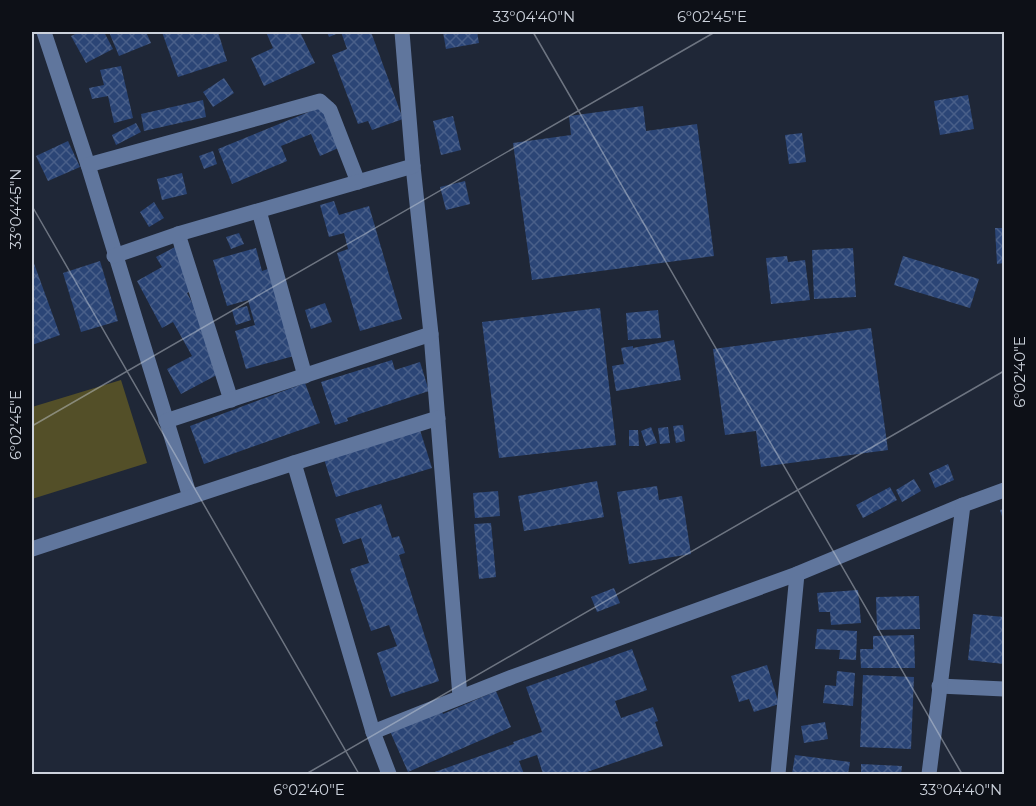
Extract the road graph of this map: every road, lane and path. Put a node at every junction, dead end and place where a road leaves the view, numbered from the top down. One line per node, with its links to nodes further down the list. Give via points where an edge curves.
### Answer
1 (402, 32): 4 (street)
2 (40, 37): 3 (street)
3 (88, 165): 5 (street, via 320,101 330,110); 8 (street)
4 (413, 166): 5 (street); 9 (street)
5 (358, 182): 6 (street)
6 (259, 211): 7 (street); 10 (street)
7 (178, 234): 8 (street); 11 (street)
8 (114, 256): 13 (street)
9 (431, 334): 10 (street); 12 (street)
10 (305, 376): 11 (street)
11 (231, 400): 13 (street)
12 (438, 418): 14 (street); 22 (street)
13 (166, 422): 16 (street)
14 (294, 463): 16 (street); 23 (street)
15 (1005, 490): 17 (street)
16 (190, 497): 18 (street)
17 (963, 505): 19 (street); 20 (street)
18 (32, 549)
19 (797, 574): 22 (street); 25 (street)
20 (939, 686): 21 (street); 26 (street)
21 (1005, 689)
22 (460, 697): 23 (street)
23 (373, 732): 24 (street)
24 (389, 774)
25 (778, 774)
26 (929, 774)

